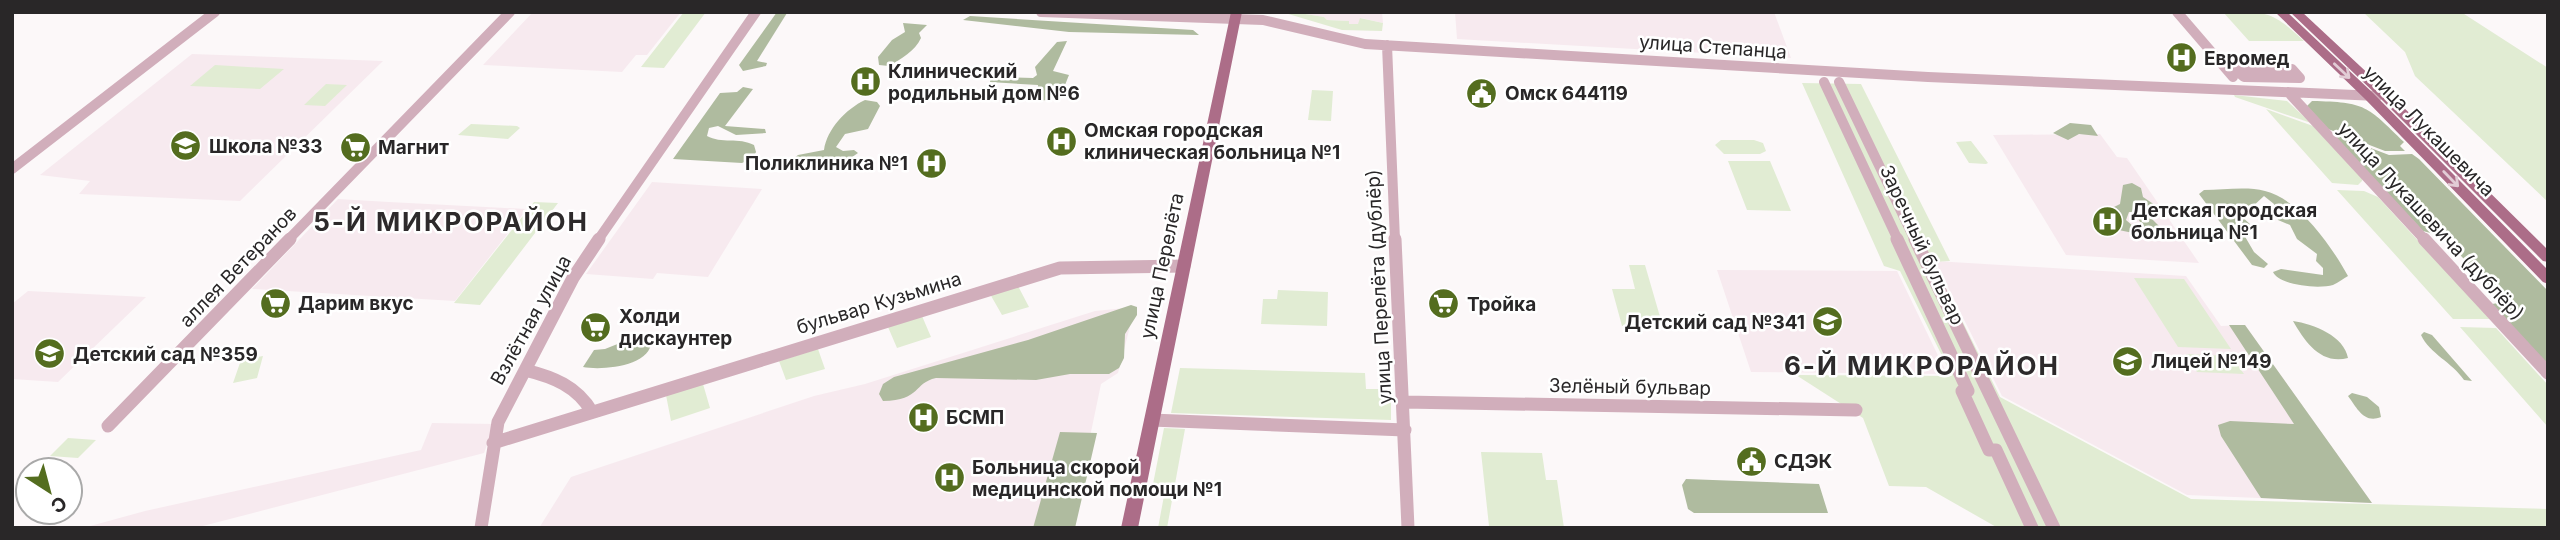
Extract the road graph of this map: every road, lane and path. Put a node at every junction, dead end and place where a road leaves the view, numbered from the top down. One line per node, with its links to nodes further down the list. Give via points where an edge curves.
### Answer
1 (215, 12): 17 (street)
2 (510, 12): 27 (street, аллея Ветеранов)
3 (756, 12): 21 (street, Взлётная улица, via 578,271)
4 (1041, 12): 8 (street, улица Степанца)
5 (2177, 12): 13 (street)
6 (2280, 12): 15 (main road, улица Лукашевича, one-way to 15)
7 (2295, 12): 16 (main road, улица Лукашевича)
8 (1237, 16): 9 (street, улица Степанца); 19 (main road, улица Перелёта)
9 (1387, 45): 13 (street, улица Степанца, via 1928,77); 23 (street, улица Перелёта (дублёр))
10 (2300, 78): 10 (street, via 2292,69 2232,66 2244,78)
11 (1824, 82): 33 (street, Заречный бульвар, via 1968,391 1962,391 1989,450 1996,450)
12 (1839, 82): 34 (street, Заречный бульвар)
13 (2244, 90): 14 (street, улица Степанца)
14 (2288, 92): 15 (street, улица Степанца); 22 (street, улица Лукашевича (дублёр))
15 (2368, 96): 16 (street, улица Степанца); 20 (main road, улица Лукашевича, one-way to 20)
16 (2385, 96): 18 (main road, улица Лукашевича)
17 (12, 169)
18 (2548, 258)
19 (1184, 265): 25 (street, бульвар Кузьмина, via 1060,268); 26 (main road, улица Перелёта)
20 (2548, 279)
21 (525, 370): 25 (street, via 563,380); 29 (street, Взлётная улица, via 498,422)
22 (2548, 373)
23 (1404, 402): 24 (street, Зелёный бульвар); 28 (street, улица Перелёта (дублёр))
24 (1856, 410)
25 (592, 412): 29 (street, бульвар Кузьмина)
26 (1151, 420): 28 (street); 31 (main road, улица Перелёта)
27 (108, 426)
28 (1405, 430): 32 (street, улица Перелёта (дублёр))
29 (493, 443): 30 (street, Взлётная улица)
30 (481, 528)
31 (1129, 528)
32 (1408, 528)
33 (2032, 528)
34 (2054, 528)

